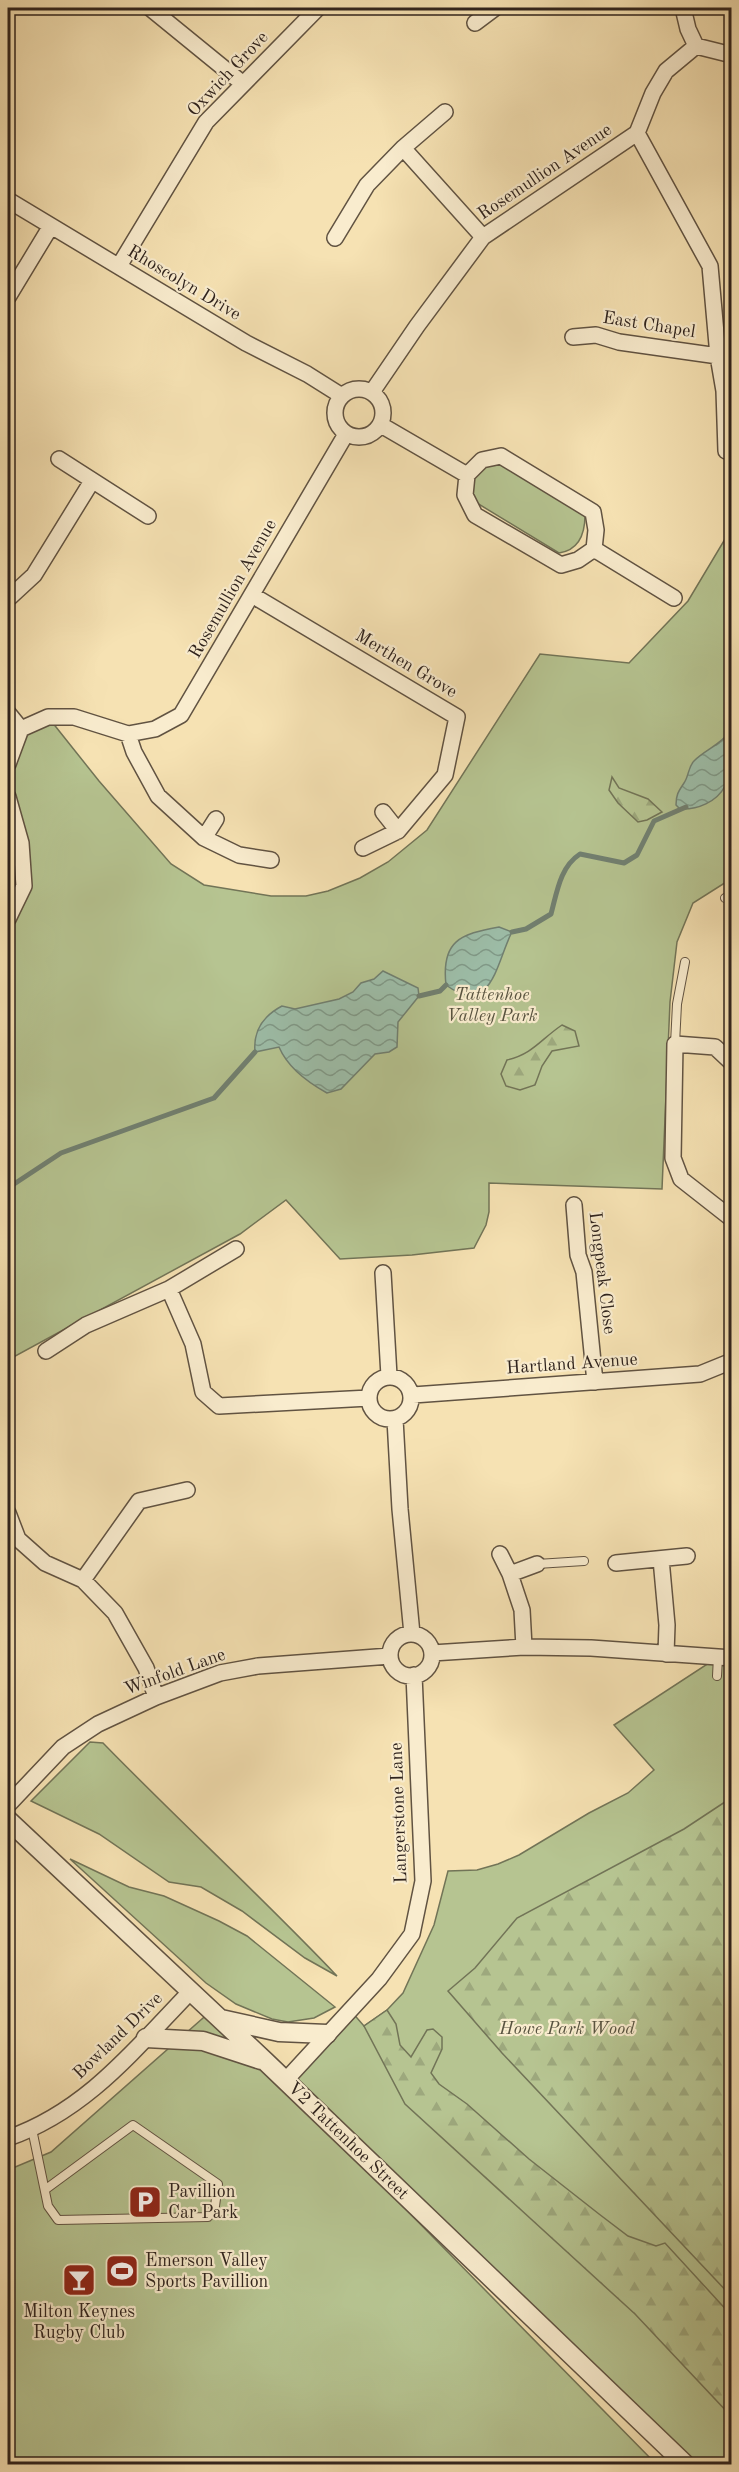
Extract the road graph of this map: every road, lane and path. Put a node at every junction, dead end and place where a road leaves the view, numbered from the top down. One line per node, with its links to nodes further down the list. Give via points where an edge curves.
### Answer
1 (150, 8): 8 (street)
2 (318, 8): 8 (street, Oxwich Grove)
3 (495, 8): 5 (street)
4 (683, 8): 6 (street)
5 (475, 23)
6 (696, 46): 7 (street); 10 (street, Rosemullion Avenue, via 666,71)
7 (732, 55)
8 (243, 83): 16 (street, Oxwich Grove, via 206,122)
9 (445, 112): 11 (street)
10 (637, 133): 14 (street, Rosemullion Avenue); 19 (street, East Chapel, via 710,266)
11 (404, 148): 14 (street); 15 (street, via 367,185)
12 (8, 200): 13 (street, Rhoscolyn Drive)
13 (51, 226): 16 (street, Rhoscolyn Drive); 17 (street)
14 (483, 237): 20 (street, Rosemullion Avenue)
15 (335, 238)
16 (119, 266): 21 (street, Rhoscolyn Drive)
17 (8, 297)
18 (573, 337): 19 (street, East Chapel, via 596,335)
19 (718, 356): 24 (street, East Chapel, via 724,391)
20 (372, 392): 21 (street, via 356,389); 22 (street, via 383,407)
21 (342, 396): 23 (street, via 335,416)
22 (381, 425): 23 (street, via 365,437); 26 (street)
23 (345, 434): 30 (street, Rosemullion Avenue)
24 (726, 451)
25 (58, 459): 27 (street)
26 (467, 475): 29 (street, via 465,495 475,515 561,565); 29 (street, via 482,460 501,456 593,512)
27 (92, 481): 28 (street); 32 (street, via 34,575)
28 (148, 516)
29 (594, 549): 31 (street)
30 (252, 595): 35 (street, Rosemullion Avenue, via 181,715 155,729); 40 (street, Merthen Grove, via 457,717 445,775)
31 (674, 598)
32 (8, 599)
33 (8, 713): 34 (street)
34 (21, 729): 35 (street, Rosemullion Avenue, via 48,717 74,717); 36 (street)
35 (128, 734): 41 (street, via 158,796)
36 (8, 764)
37 (8, 797): 44 (street, via 21,843 24,886)
38 (383, 812): 40 (street)
39 (216, 819): 41 (street)
40 (398, 831): 42 (street, Merthen Grove)
41 (204, 838): 43 (street, via 239,855)
42 (363, 848)
43 (271, 860)
44 (8, 919)
45 (686, 962): 46 (lane)
46 (675, 1044): 47 (street, via 715,1047); 49 (street, via 673,1158 681,1179)
47 (732, 1063)
48 (574, 1205): 56 (street, Longpeak Close)
49 (732, 1219)
50 (236, 1248): 52 (street)
51 (383, 1273): 55 (street)
52 (170, 1289): 53 (street, via 86,1325); 58 (street, via 193,1344 203,1392 219,1406)
53 (46, 1351)
54 (732, 1361): 56 (street, Hartland Avenue, via 700,1374)
55 (389, 1376): 57 (street, via 403,1380); 58 (street, via 374,1384)
56 (595, 1382): 57 (street, Hartland Avenue)
57 (413, 1395): 59 (street, via 407,1411)
58 (369, 1398): 59 (street, via 373,1410 381,1417)
59 (395, 1419): 70 (street)
60 (187, 1490): 69 (street, via 139,1501)
61 (8, 1513): 69 (street, via 18,1539 45,1563)
62 (500, 1554): 68 (street)
63 (687, 1556): 64 (street)
64 (661, 1559): 66 (street); 73 (street)
65 (584, 1561): 67 (lane)
66 (616, 1563)
67 (537, 1564): 68 (street)
68 (510, 1574): 71 (street, via 522,1610)
69 (83, 1580): 78 (street, via 116,1613 146,1668)
70 (411, 1634): 72 (street, via 423,1638); 74 (street, via 394,1643)
71 (524, 1647): 72 (street); 73 (street)
72 (432, 1653): 76 (street, via 429,1665)
73 (666, 1654): 75 (street)
74 (390, 1656): 76 (street, via 395,1668); 78 (street, Winfold Lane, via 258,1666 220,1673)
75 (725, 1657): 77 (lane)
76 (414, 1676): 83 (street, Langerstone Lane, via 423,1881 412,1934 379,1979)
77 (717, 1676)
78 (156, 1697): 79 (street, Winfold Lane, via 98,1724 63,1747)
79 (8, 1805)
80 (8, 1820): 81 (street, V2 Tattenhoe Street)
81 (190, 1992): 82 (street, V2 Tattenhoe Street); 84 (street, Bowland Drive)
82 (219, 2018): 83 (street, via 279,2032); 85 (street, V2 Tattenhoe Street)
83 (327, 2034): 86 (street, Langerstone Lane)
84 (146, 2038): 85 (street, via 203,2041); 87 (street, Bowland Drive, via 103,2083)
85 (266, 2061): 86 (street, V2 Tattenhoe Street)
86 (285, 2081): 90 (street, V2 Tattenhoe Street)
87 (32, 2129): 88 (street, Bowland Drive); 89 (lane)
88 (8, 2138)
89 (45, 2189): 89 (lane, via 48,2206 58,2220 207,2217 215,2206 218,2184 133,2125)
90 (684, 2464)

